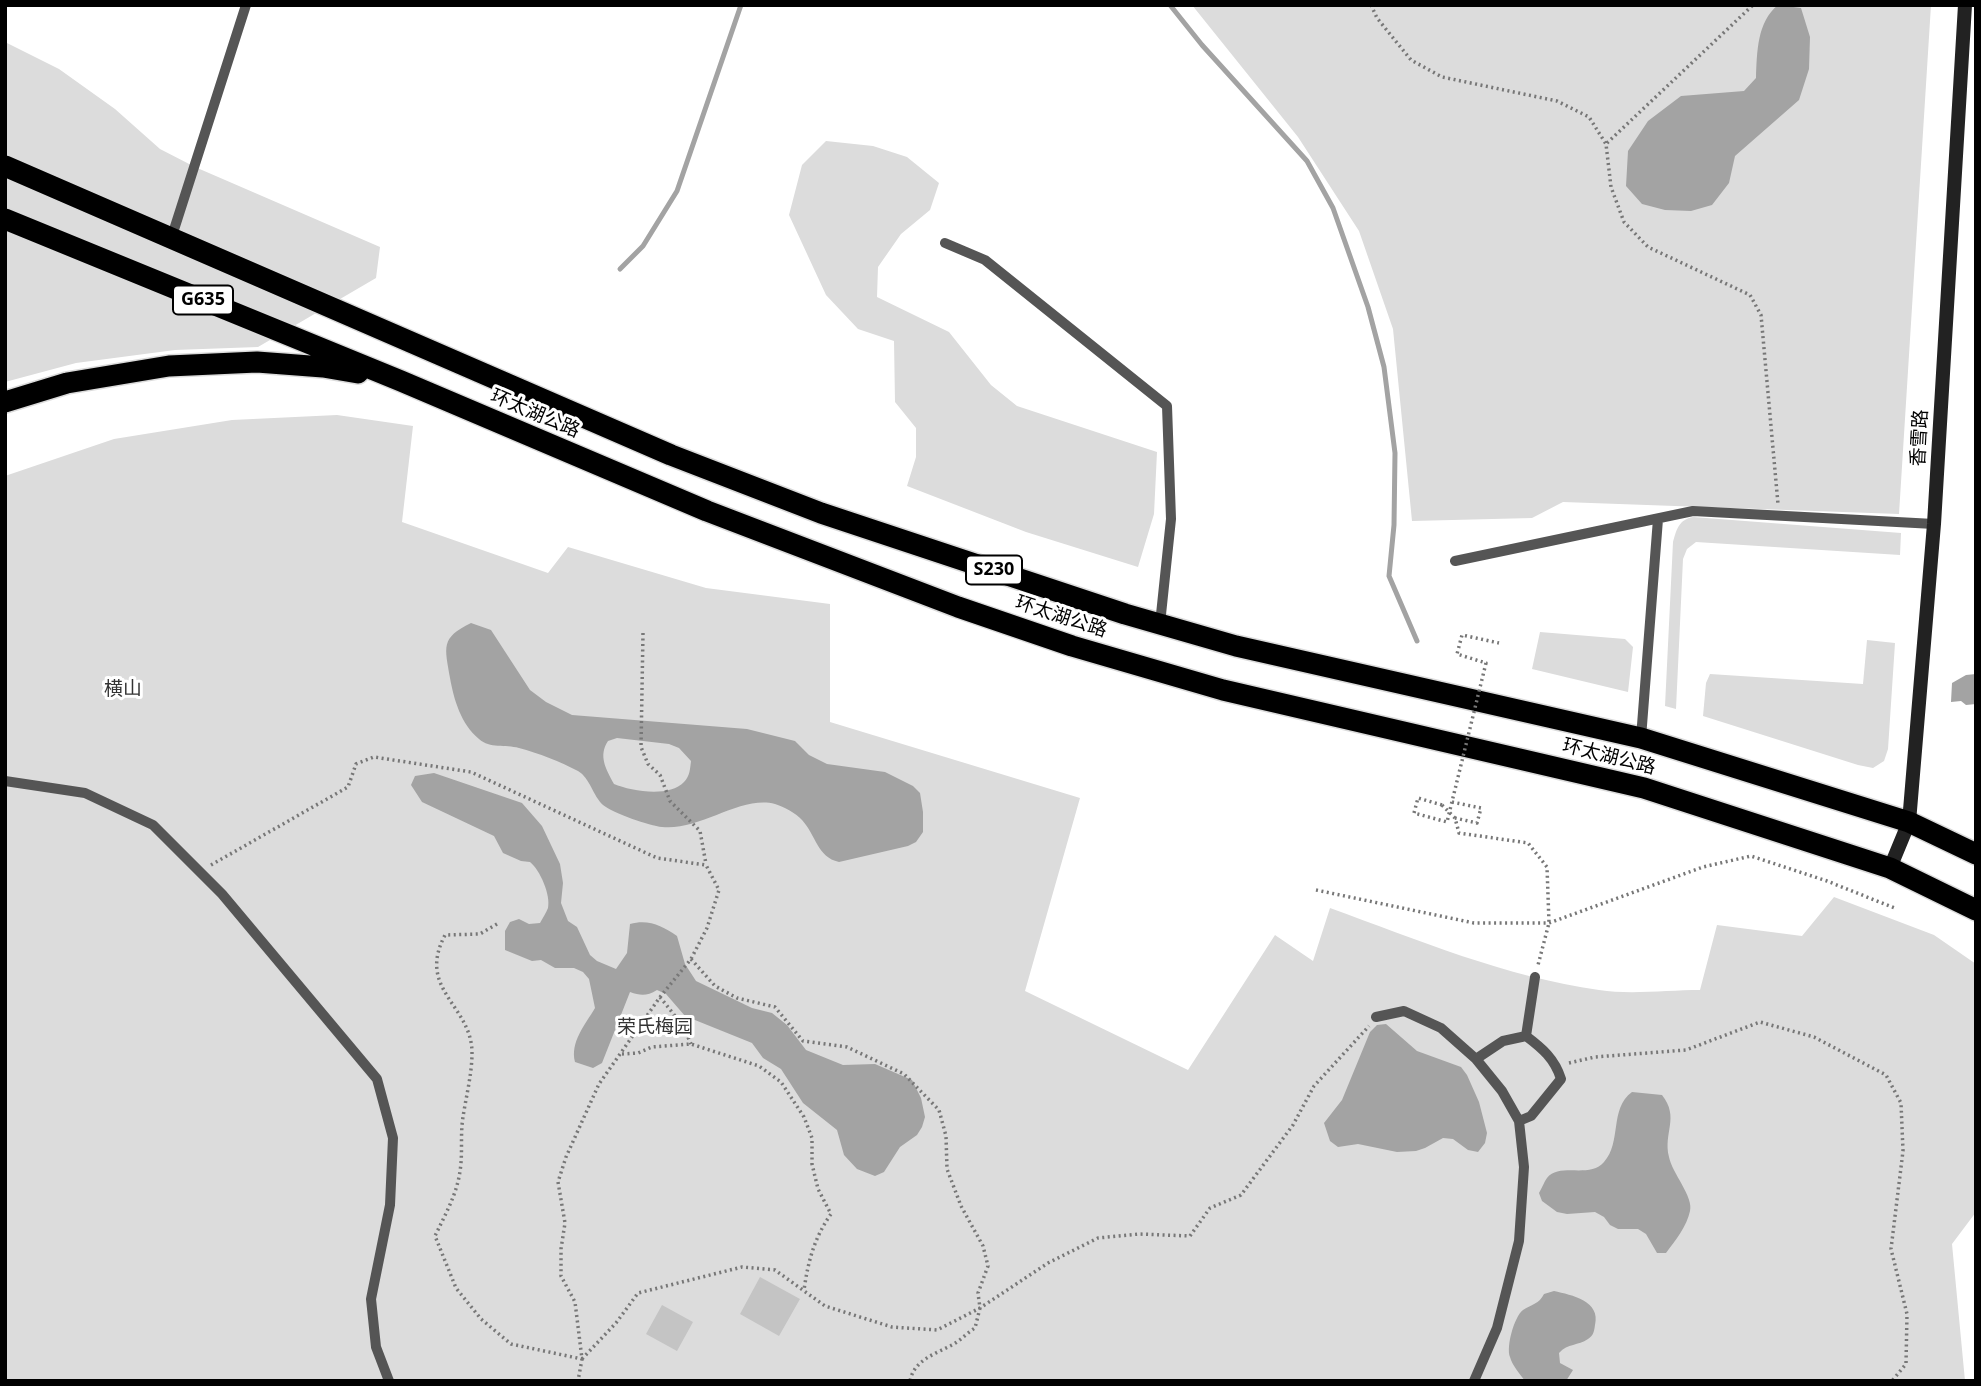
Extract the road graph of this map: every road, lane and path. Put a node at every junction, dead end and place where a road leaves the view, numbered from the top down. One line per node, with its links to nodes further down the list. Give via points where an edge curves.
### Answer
1 (246, 5): 10 (lane)
2 (1371, 5): 5 (path, via 1411,60 1442,77 1557,101 1589,117)
3 (1753, 5): 5 (path)
4 (1965, 5): 16 (street, 香雪路)
5 (1606, 144): 14 (path, via 1611,187 1624,222 1648,247 1750,295 1761,316)
6 (5, 158): 8 (highway)
7 (5, 166): 8 (highway)
8 (46, 185): 10 (highway, 环太湖公路 / S230)
9 (5, 219): 12 (highway, 环太湖公路 / G635)
10 (171, 239): 18 (highway, 环太湖公路 / S230, via 821,513)
11 (944, 243): 18 (lane, via 985,260 1167,406 1171,519)
12 (401, 381): 13 (highway, via 323,367 257,362 169,366 67,383); 28 (highway, 环太湖公路 / S230, via 707,511 1072,646 1223,690 1644,788)
13 (5, 402)
14 (1779, 516): 15 (lane, via 1693,511); 16 (lane)
15 (1658, 519): 17 (lane); 21 (lane)
16 (1934, 524): 25 (street, 香雪路)
17 (1455, 561)
18 (1160, 624): 21 (highway, 环太湖公路 / S230, via 1236,646)
19 (643, 633): 27 (path, via 641,747 670,801 700,831)
20 (1499, 643): 23 (path, bridge, via 1462,635 1457,654 1486,663)
21 (1641, 738): 25 (highway, 环太湖公路 / S230)
22 (5, 781): 29 (lane, via 96,798 153,825)
23 (1452, 802): 24 (path, via 1481,808 1478,823); 24 (path, bridge, via 1447,822 1414,813 1418,798 1442,804)
24 (1455, 818): 34 (path, via 1459,834 1528,843 1547,867)
25 (1909, 822): 26 (highway, 环太湖公路 / S230); 28 (street, 香雪路)
26 (1976, 854)
27 (706, 865): 29 (path, via 657,858 471,772 374,757 356,764 348,788); 35 (path, via 719,890 707,929)
28 (1890, 868): 32 (highway, 环太湖公路 / S230)
29 (200, 871): 48 (lane, via 377,1079 393,1138 390,1205 371,1299 376,1347)
30 (1316, 890): 34 (path, via 1474,923)
31 (1897, 909): 34 (path, via 1752,856 1703,867)
32 (1976, 910)
33 (498, 923): 47 (path, via 480,934 445,935 438,948 438,981 465,1023 472,1052 455,1195 435,1236 456,1288 481,1319 511,1344)
34 (1549, 923): 36 (path)
35 (691, 959): 37 (path); 46 (path, via 715,986 737,998 775,1007 803,1041 847,1047 904,1074 939,1110 947,1169 988,1266 978,1293)
36 (1535, 977): 39 (lane)
37 (660, 996): 40 (path); 41 (path)
38 (1376, 1017): 42 (lane, via 1404,1011 1441,1028); 46 (path, via 1314,1086 1293,1125 1241,1195 1210,1208 1191,1237 1139,1234 1098,1238 1048,1263)
39 (1526, 1036): 42 (lane, via 1503,1041); 43 (lane)
40 (691, 1044): 41 (path); 45 (path, via 760,1066 781,1082 804,1117 812,1138 818,1189 831,1214 809,1259)
41 (622, 1054): 47 (path, via 599,1084 558,1182 565,1223 561,1276 575,1301)
42 (1476, 1059): 44 (lane)
43 (1557, 1066): 44 (lane, via 1561,1079 1531,1116); 52 (path, via 1595,1057 1686,1050 1760,1022 1814,1037 1886,1075 1901,1103 1903,1151 1891,1248 1907,1314 1906,1364)
44 (1520, 1121): 51 (lane, via 1524,1167 1520,1241 1497,1328)
45 (804, 1290): 46 (path, via 825,1306 892,1327 937,1330); 47 (path, via 775,1270 742,1267 638,1293)
46 (980, 1308): 50 (path, via 975,1328 952,1345 932,1352 912,1371)
47 (582, 1359): 49 (path)
48 (389, 1381)
49 (578, 1381)
50 (910, 1381)
51 (1474, 1381)
52 (1892, 1381)

